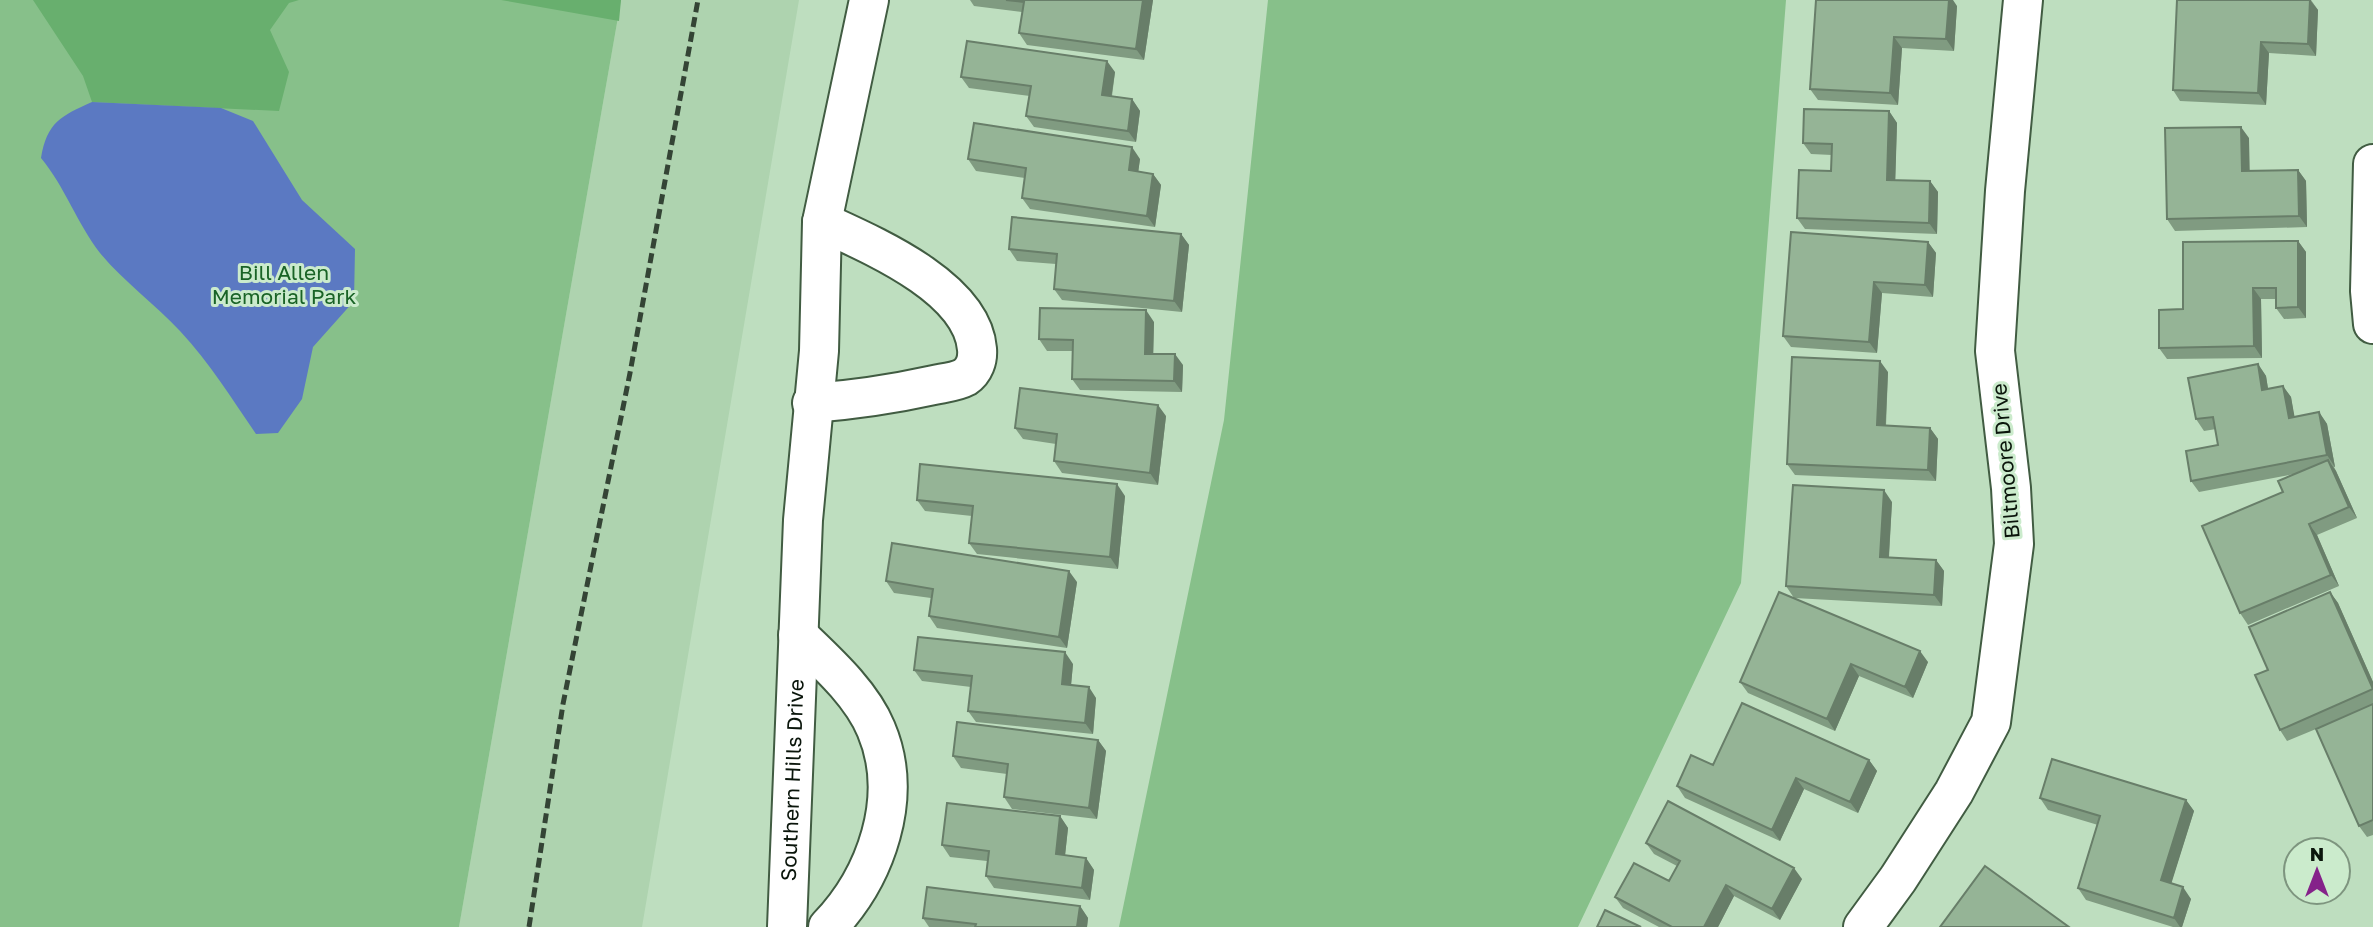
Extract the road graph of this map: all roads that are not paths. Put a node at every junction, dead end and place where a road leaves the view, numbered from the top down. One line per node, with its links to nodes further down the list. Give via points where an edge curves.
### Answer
1 (869, 0): 4 (street, Southern Hills Drive)
2 (2023, 0): 10 (street, Biltmoore Drive, via 1995,351 2014,544 1991,722 1954,792)
3 (2373, 164): 5 (street)
4 (822, 222): 6 (street, Southern Hills Drive, via 819,351); 6 (street, via 894,258 944,294 971,323 978,356 971,372 958,380 886,396)
5 (2373, 324)
6 (812, 403): 7 (street, Southern Hills Drive)
7 (798, 635): 8 (street, Southern Hills Drive); 9 (street, Southern Hills Drive, via 865,710 884,756 886,809 873,860 847,906)
8 (787, 927)
9 (828, 927)
10 (1863, 927)

